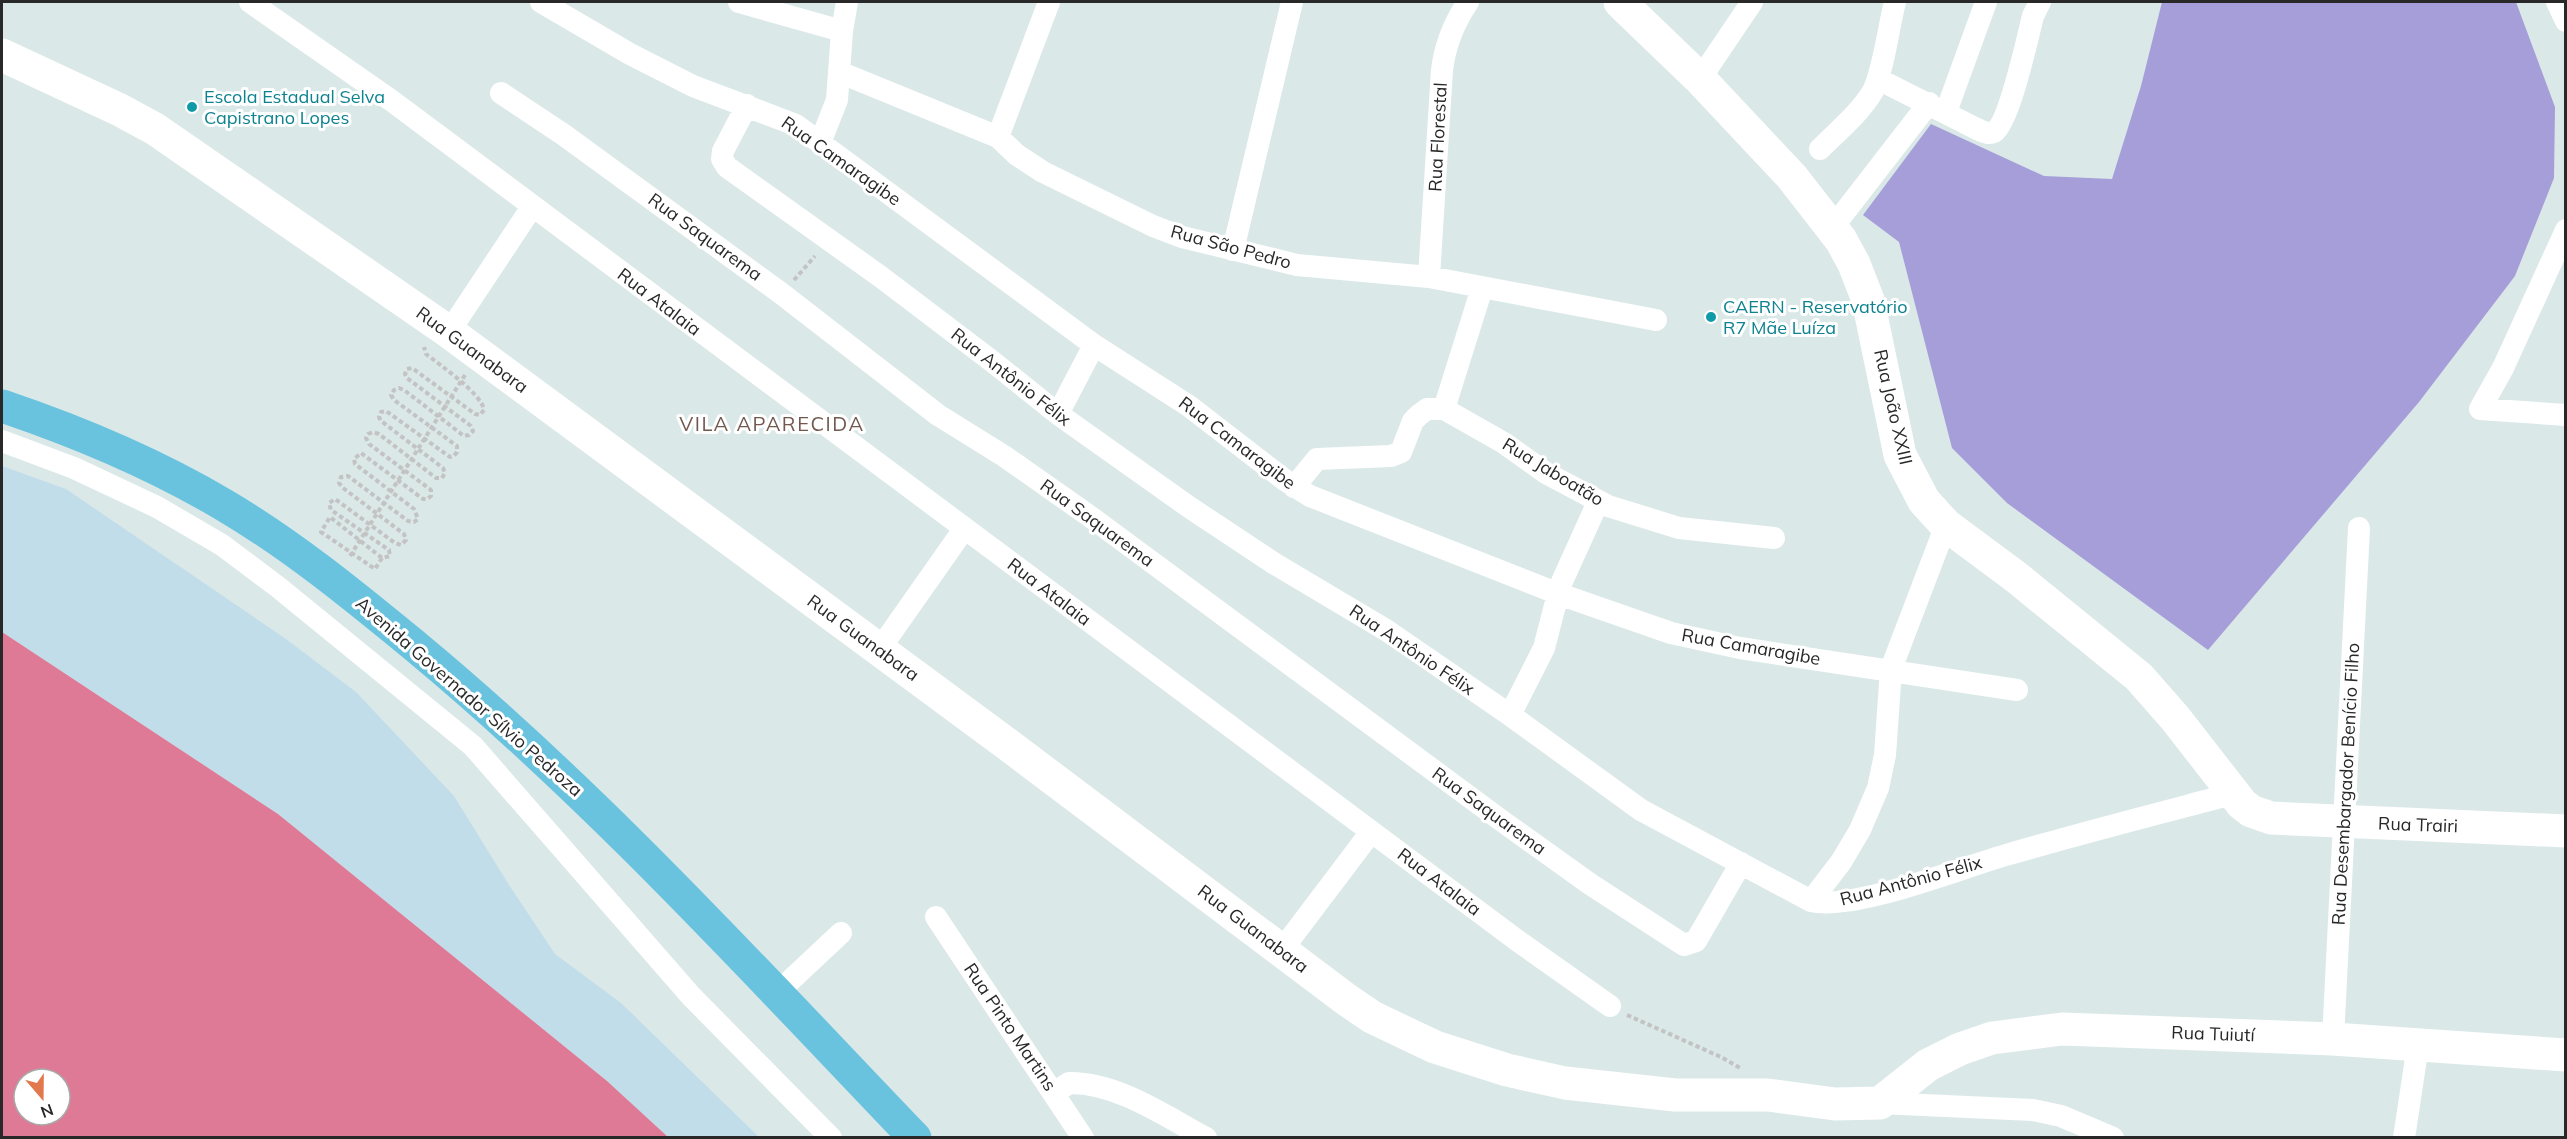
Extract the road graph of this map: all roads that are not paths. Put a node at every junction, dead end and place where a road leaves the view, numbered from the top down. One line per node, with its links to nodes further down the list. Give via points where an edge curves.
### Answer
1 (250, 2): 26 (street, Rua Atalaia, via 392,101)
2 (541, 2): 21 (street, Rua Camaragibe, via 681,80)
3 (739, 2): 15 (street)
4 (847, 2): 15 (street)
5 (1049, 2): 23 (street)
6 (1292, 2): 29 (street)
7 (1468, 2): 30 (street, Rua Florestal, via 1456,20 1443,62)
8 (1620, 2): 18 (street, Rua João XXIII)
9 (1752, 2): 18 (street)
10 (1895, 2): 19 (street)
11 (1986, 2): 22 (street)
12 (2040, 2): 22 (street, via 1998,128 1988,134)
13 (2557, 2): 14 (street)
14 (2565, 21)
15 (842, 31): 17 (street)
16 (2, 55): 33 (street, Rua Guanabara, via 156,129)
17 (839, 72): 23 (street, Rua São Pedro); 24 (street, via 837,99)
18 (1700, 79): 27 (street, Rua João XXIII)
19 (1878, 79): 22 (street); 25 (street, via 1862,106)
20 (501, 93): 58 (street, Rua Saquarema, via 782,294 930,409 1088,515 1581,878 1684,945 1696,941)
21 (747, 105): 24 (street, Rua Camaragibe, via 785,119); 39 (street, Rua Antônio Félix, via 723,151 724,164 830,239)
22 (1938, 108): 27 (street)
23 (998, 137): 29 (street, Rua São Pedro, via 1042,172 1086,195 1182,237)
24 (820, 142): 34 (street, Rua Camaragibe)
25 (1820, 149)
26 (532, 207): 33 (street); 46 (street, Rua Atalaia)
27 (1833, 227): 44 (street, Rua João XXIII, via 1868,300 1900,455 1924,501)
28 (2565, 230): 35 (street)
29 (1233, 250): 30 (street, Rua São Pedro, via 1297,265)
30 (1429, 277): 31 (street, Rua São Pedro)
31 (1482, 288): 32 (street, Rua São Pedro); 37 (street)
32 (1656, 320)
33 (440, 338): 49 (street, Rua Guanabara, via 478,354)
34 (1094, 345): 39 (street); 42 (street, Rua Camaragibe, via 1189,406)
35 (2503, 368): 38 (street); 38 (street, via 2480,409)
36 (2, 405): 63 (main road, Avenida Governador Sílvio Pedroza, via 138,458 251,522 334,581 521,737 663,874)
37 (1444, 409): 42 (street, via 1427,409 1419,415 1401,452 1391,456 1317,459); 43 (street, Rua Jaboatão)
38 (2514, 410): 40 (street)
39 (1058, 414): 52 (street, Rua Antônio Félix, via 1189,507 1378,625)
40 (2565, 415)
41 (2, 441): 70 (street, via 74,468 157,507 222,544 472,746 691,996)
42 (1294, 487): 48 (street, Rua Camaragibe, via 1325,503)
43 (1598, 502): 47 (street, Rua Jaboatão, via 1679,528); 48 (street)
44 (1946, 525): 50 (street); 53 (street, Rua João XXIII, via 2139,677 2175,717)
45 (2359, 528): 55 (street, Rua Desembargador Benício Filho)
46 (964, 529): 49 (street); 57 (street, Rua Atalaia)
47 (1774, 538)
48 (1559, 594): 50 (street, Rua Camaragibe, via 1706,642); 52 (street, via 1544,648)
49 (879, 650): 62 (street, Rua Guanabara)
50 (1891, 669): 51 (street, Rua Camaragibe); 59 (street, via 1885,755 1878,788 1860,830)
51 (2017, 690)
52 (1510, 715): 58 (street, Rua Antônio Félix, via 1641,810)
53 (2232, 794): 54 (street, Rua João XXIII, via 2251,811); 59 (street, Rua Antônio Félix, via 2007,854 1870,896 1834,903)
54 (2271, 818): 55 (street, Rua Trairi)
55 (2343, 822): 56 (street, Rua Trairi); 65 (street, Rua Desembargador Benício Filho)
56 (2565, 831)
57 (1371, 832): 62 (street); 64 (street, Rua Atalaia)
58 (1741, 863): 59 (street, Rua Antônio Félix)
59 (1811, 901)
60 (936, 917): 68 (street, Rua Pinto Martins)
61 (841, 933): 63 (street)
62 (1281, 951): 69 (street, Rua Guanabara, via 1387,1025 1435,1047 1507,1070 1565,1083 1636,1092 1768,1095 1835,1104)
63 (777, 993): 71 (main road, Avenida Governador Sílvio Pedroza)
64 (1610, 1006)
65 (2333, 1040): 66 (street, Rua Tuiutí); 69 (street, Rua Tuiutí, via 2099,1029 2025,1032 1960,1049 1928,1065)
66 (2418, 1045): 67 (street, Rua Tuiutí); 75 (street)
67 (2565, 1055)
68 (1054, 1093): 72 (street, Rua Pinto Martins); 73 (street, via 1069,1083 1100,1088)
69 (1880, 1103): 74 (street, via 2033,1110 2061,1116)
70 (831, 1137)
71 (915, 1137)
72 (1083, 1137)
73 (1206, 1137)
74 (2113, 1137)
75 (2404, 1137)

